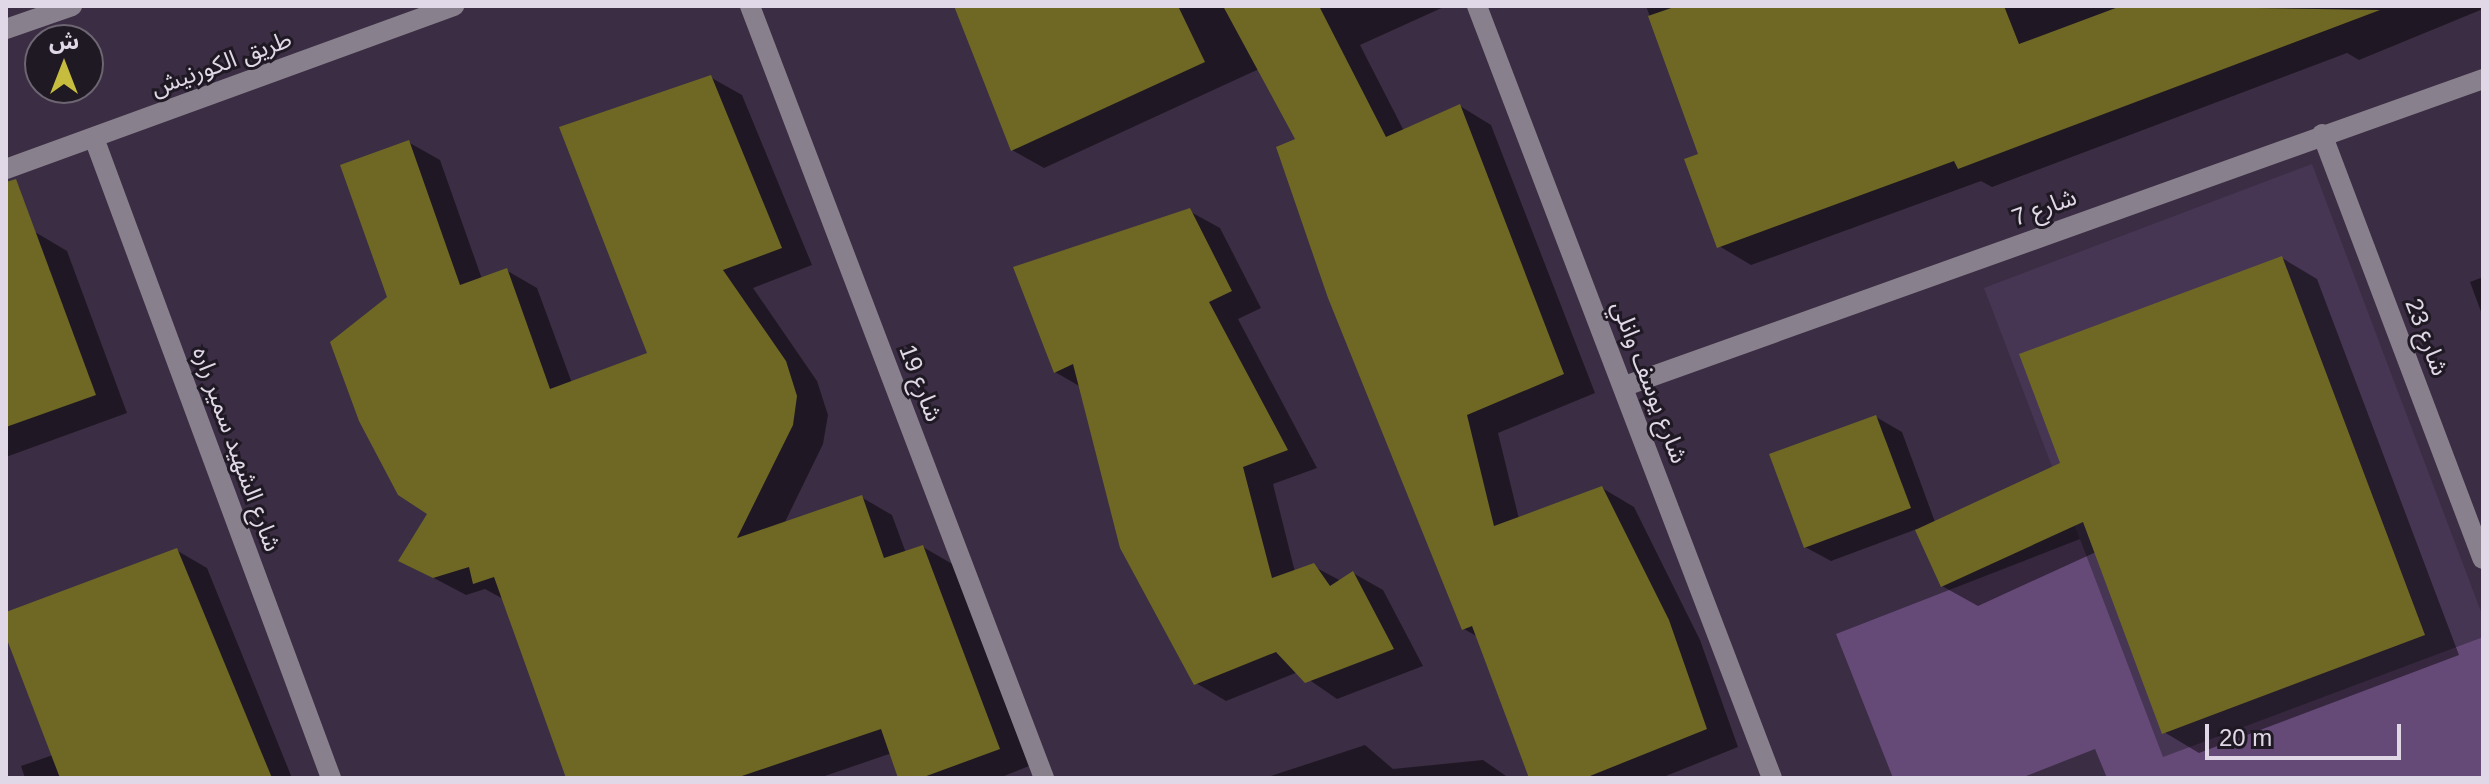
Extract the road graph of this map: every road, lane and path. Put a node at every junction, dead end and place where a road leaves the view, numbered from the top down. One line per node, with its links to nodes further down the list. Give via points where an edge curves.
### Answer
1 (72, 6): 5 (street)
2 (454, 6): 8 (street, طريق الكورنيش)
3 (750, 6): 13 (street, شارع 19)
4 (1477, 6): 10 (street, شارع يوسف وانلي)
5 (6, 29)
6 (2483, 79): 7 (street, شارع 7)
7 (2322, 134): 10 (street, شارع 7); 11 (street, شارع 23)
8 (94, 138): 9 (street, طريق الكورنيش); 12 (street, شارع الشهيد سمير راره)
9 (6, 169)
10 (1625, 386): 14 (street, شارع يوسف وانلي)
11 (2483, 559)
12 (331, 778)
13 (1044, 778)
14 (1772, 778)

